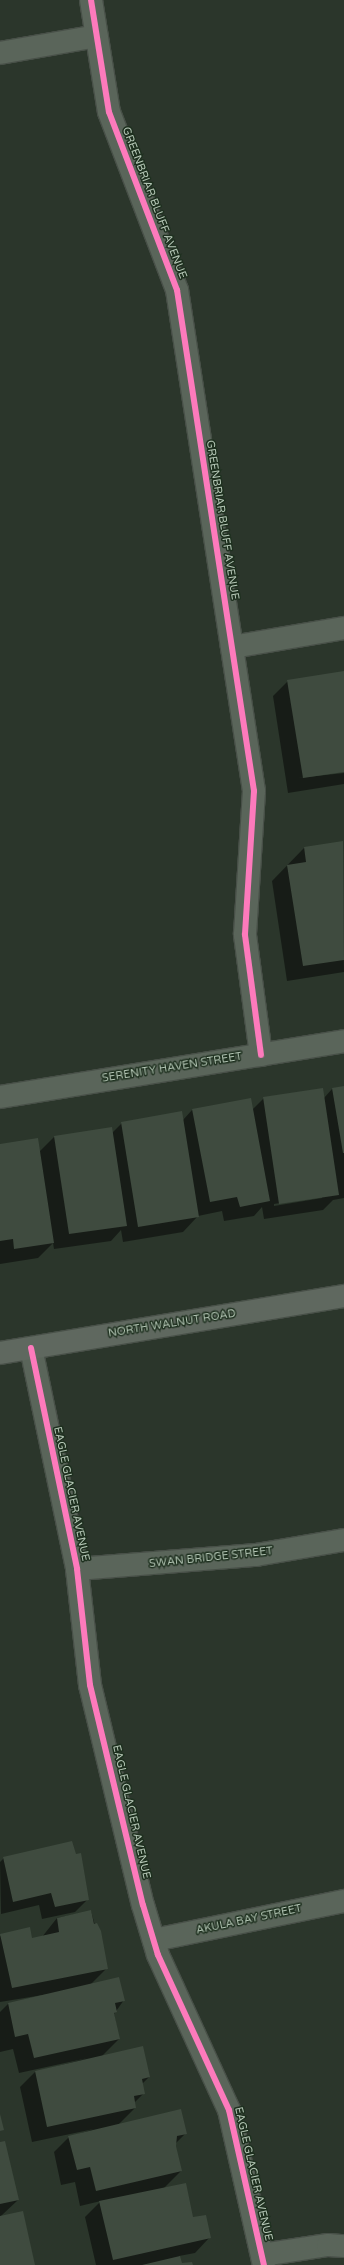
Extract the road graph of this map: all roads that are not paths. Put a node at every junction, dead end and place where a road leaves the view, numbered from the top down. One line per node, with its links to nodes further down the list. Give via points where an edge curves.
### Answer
1 (91, 0): 2 (street, GREENBRIAR BLUFF AVENUE)
2 (97, 36): 3 (street); 5 (street, GREENBRIAR BLUFF AVENUE, via 109,112 177,290)
3 (0, 53)
4 (344, 628): 5 (street)
5 (232, 646): 7 (street, GREENBRIAR BLUFF AVENUE, via 254,792 245,935)
6 (344, 1041): 7 (street, SERENITY HAVEN STREET)
7 (261, 1055): 8 (street, SERENITY HAVEN STREET, via 184,1065)
8 (0, 1097)
9 (344, 1296): 10 (street, NORTH WALNUT ROAD)
10 (31, 1348): 11 (street, NORTH WALNUT ROAD); 13 (street, EAGLE GLACIER AVENUE)
11 (0, 1353)
12 (344, 1540): 13 (street, SWAN BRIDGE STREET, via 256,1555)
13 (76, 1569): 15 (street, EAGLE GLACIER AVENUE, via 90,1685)
14 (344, 1902): 15 (street, AKULA BAY STREET)
15 (154, 1940): 17 (street, EAGLE GLACIER AVENUE, via 197,2044 229,2110)
16 (344, 2246): 17 (street)
17 (263, 2260)

